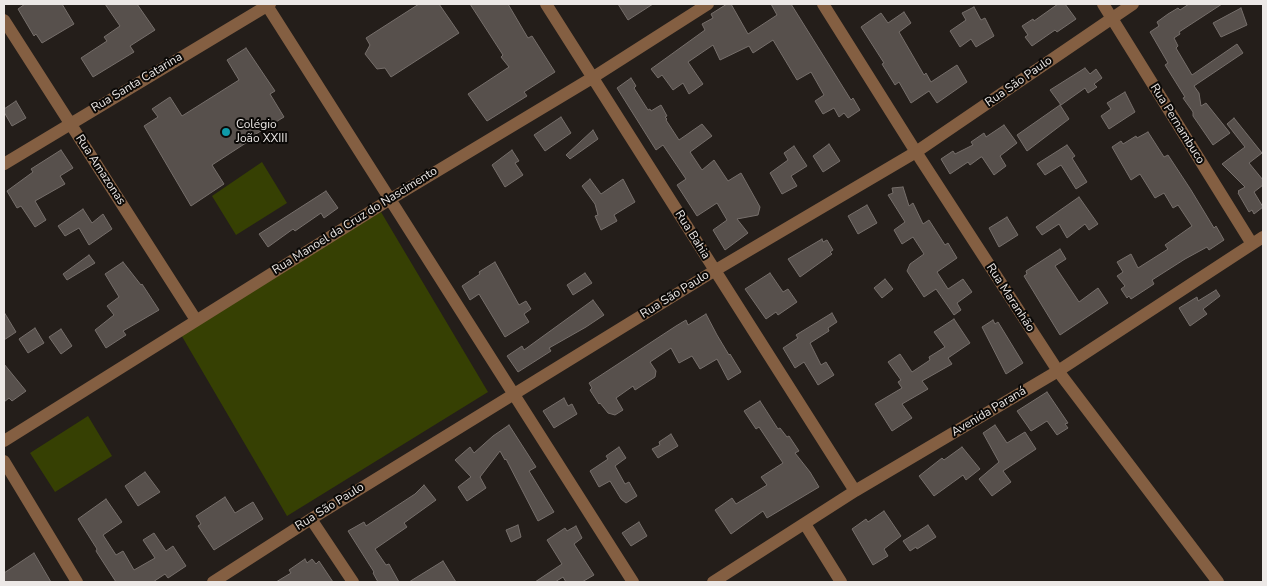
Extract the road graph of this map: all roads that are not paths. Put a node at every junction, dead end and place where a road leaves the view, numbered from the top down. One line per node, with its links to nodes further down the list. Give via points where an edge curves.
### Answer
1 (268, 4): 10 (street, Rua Santa Catarina); 13 (street)
2 (546, 4): 9 (street, Rua Bahia)
3 (708, 4): 9 (street, Rua Manoel da Cruz do Nascimento)
4 (823, 4): 11 (street, Rua Maranhão)
5 (1103, 4): 7 (street, Rua Pernambuco)
6 (1133, 4): 7 (street, Rua São Paulo)
7 (1112, 18): 11 (street, Rua São Paulo); 15 (street, Rua Pernambuco)
8 (4, 20): 10 (street, Rua Amazonas)
9 (592, 78): 13 (street, Rua Manoel da Cruz do Nascimento); 16 (street, Rua Bahia)
10 (69, 123): 12 (street, Rua Santa Catarina); 17 (street, Rua Amazonas)
11 (916, 152): 16 (street, Rua São Paulo); 18 (street, Rua Maranhão)
12 (4, 164)
13 (390, 200): 17 (street, Rua Manoel da Cruz do Nascimento); 19 (street)
14 (1263, 237): 15 (street, Avenida Paraná)
15 (1252, 244): 18 (street, Avenida Paraná)
16 (714, 271): 19 (street, Rua São Paulo); 22 (street, Rua Bahia)
17 (196, 320): 20 (street, Rua Manoel da Cruz do Nascimento)
18 (1058, 371): 22 (street, Avenida Paraná); 25 (street, Rua Maranhão)
19 (513, 394): 23 (street, Rua São Paulo); 29 (street)
20 (4, 441)
21 (4, 462): 26 (street)
22 (855, 491): 24 (street, Avenida Paraná)
23 (311, 519): 27 (street, Rua São Paulo); 28 (street)
24 (805, 524): 30 (street, Avenida Paraná); 31 (street)
25 (1218, 581)
26 (77, 582)
27 (214, 582)
28 (352, 582)
29 (633, 582)
30 (713, 582)
31 (841, 582)

